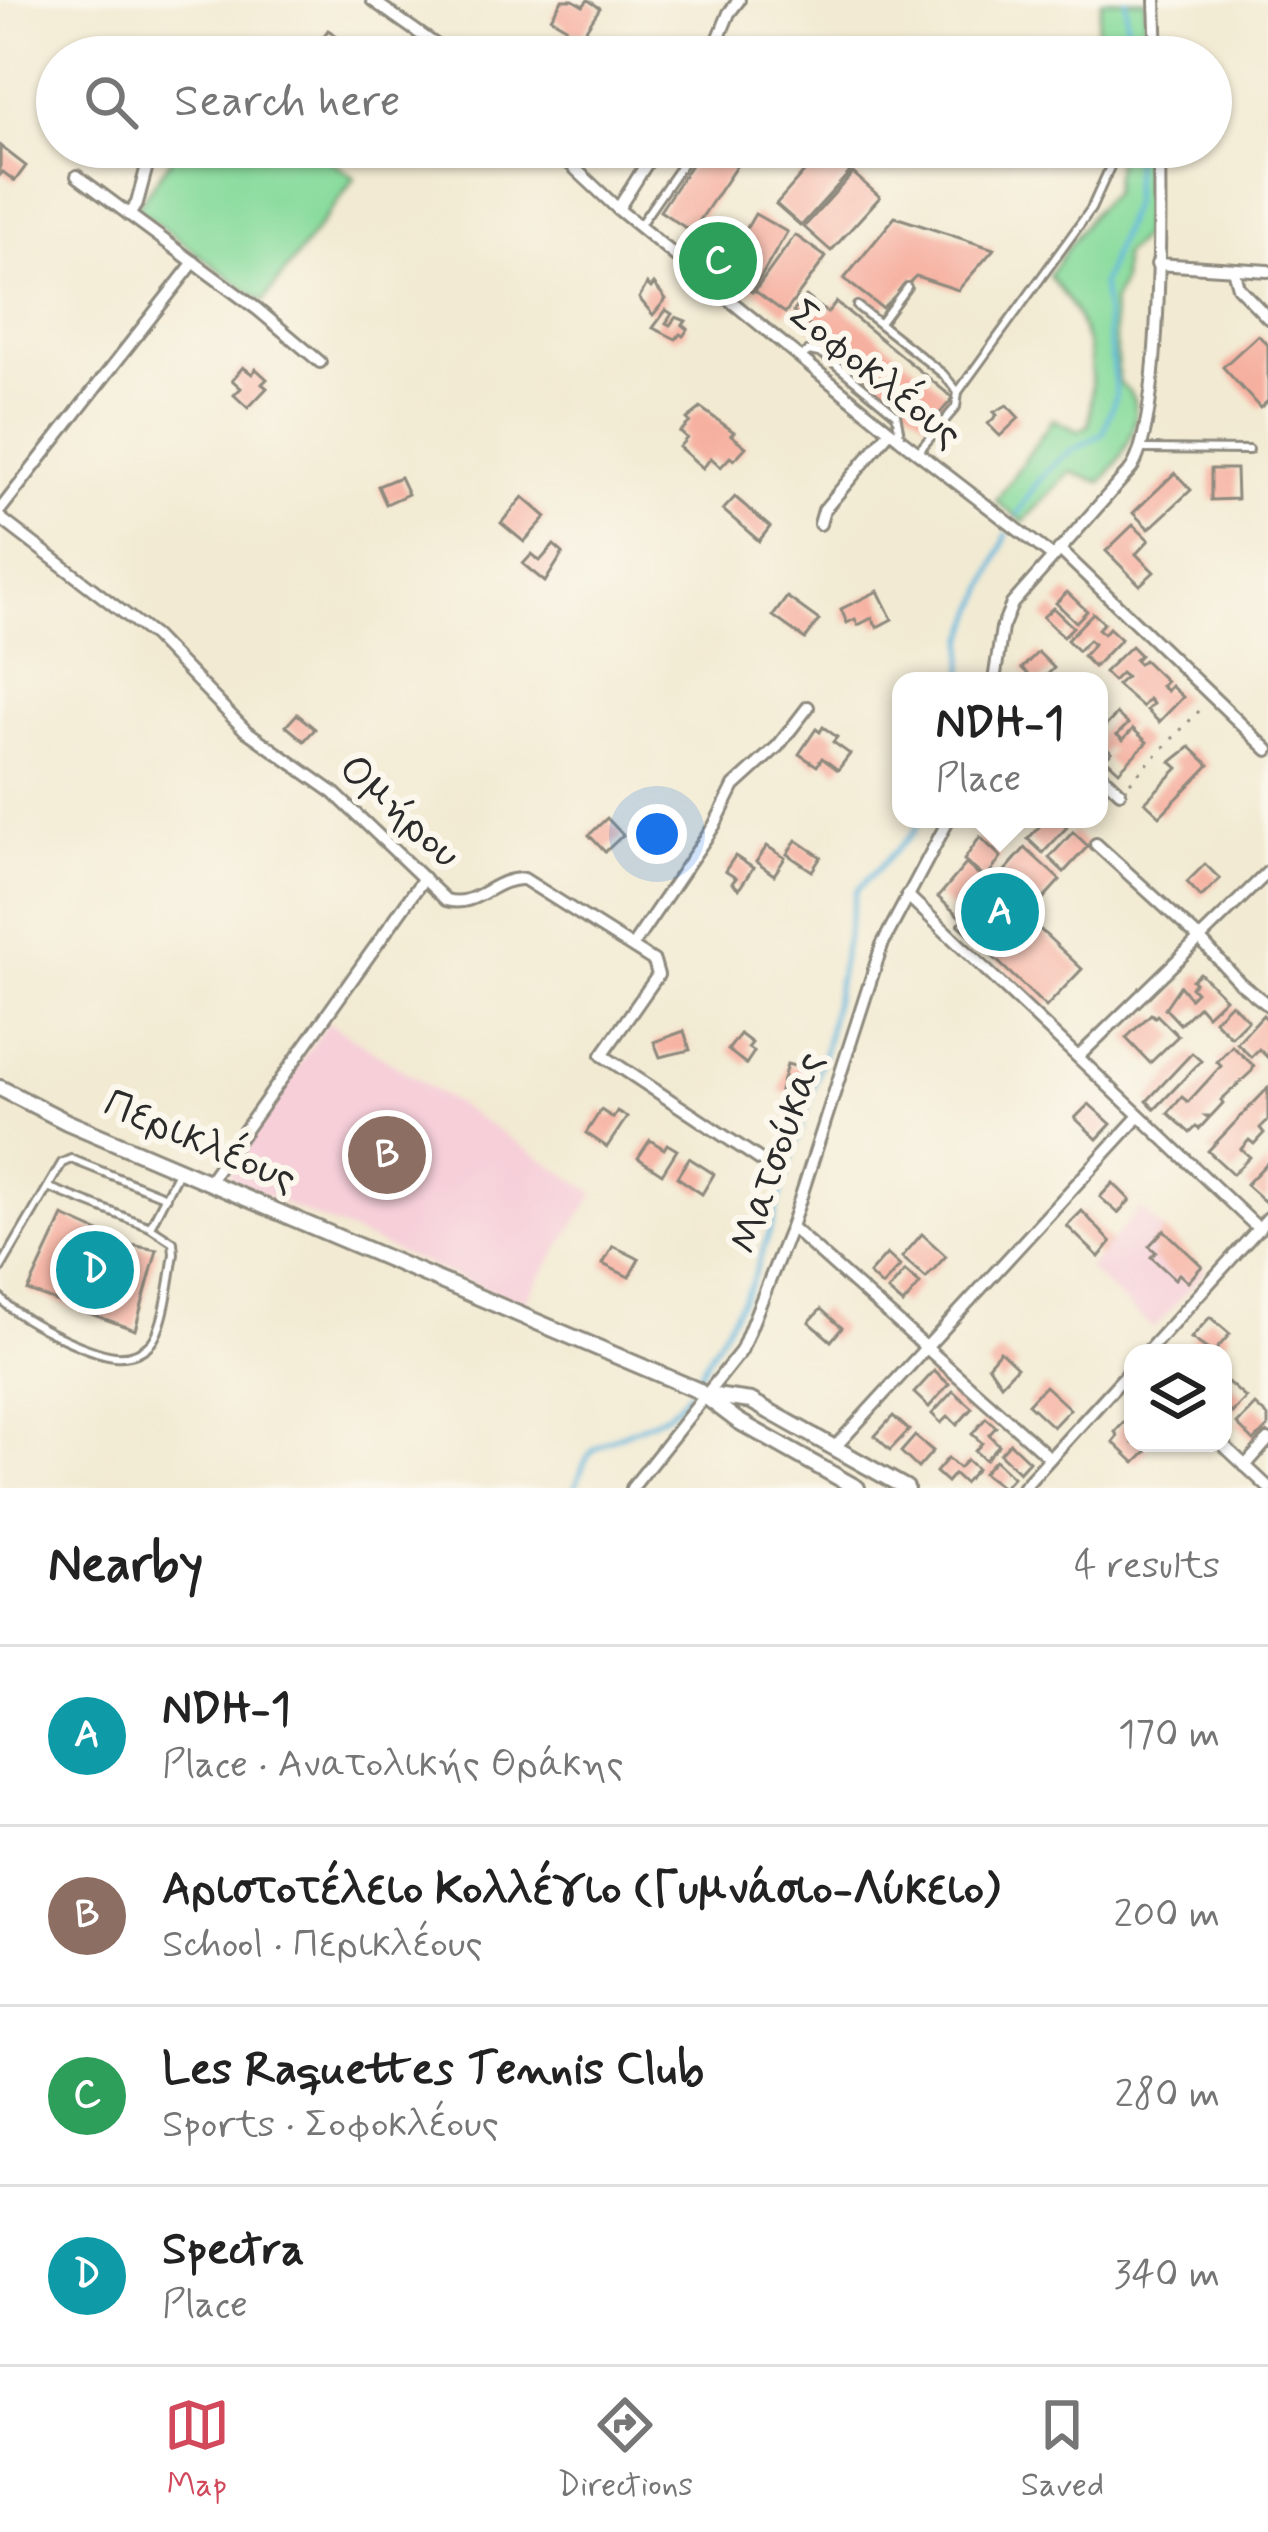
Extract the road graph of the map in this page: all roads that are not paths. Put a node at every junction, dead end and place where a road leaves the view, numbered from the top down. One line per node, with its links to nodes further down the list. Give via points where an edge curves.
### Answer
1 (372, 0): 4 (street)
2 (739, 0): 5 (street)
3 (1155, 0): 6 (street)
4 (423, 36)
5 (720, 36)
6 (1156, 36)
7 (146, 168): 15 (street)
8 (575, 168): 14 (street, Σοφοκλέους)
9 (644, 168): 14 (street)
10 (679, 168): 16 (lane)
11 (1110, 168): 26 (lane, via 1091,208)
12 (1159, 168): 18 (street)
13 (77, 176): 15 (street)
14 (618, 208): 16 (street, Σοφοκλέους)
15 (129, 215): 17 (street)
16 (639, 226): 27 (street, Σοφοκλέους)
17 (194, 262): 25 (street); 31 (street)
18 (1157, 264): 19 (street); 28 (street)
19 (1233, 269): 20 (street); 23 (street, via 1238,287)
20 (1268, 271)
21 (907, 287): 24 (lane)
22 (857, 306): 24 (lane)
23 (1268, 318)
24 (880, 323): 26 (lane)
25 (320, 362)
26 (958, 392): 30 (lane, via 956,406)
27 (895, 435): 30 (street, Σοφοκλέους); 32 (street)
28 (1143, 449): 29 (lane); 33 (street)
29 (1249, 450)
30 (917, 453): 33 (street, Σοφοκλέους)
31 (0, 514): 42 (street, Ομήρου, via 154,636 244,730 334,793)
32 (820, 524)
33 (1055, 552): 34 (street, via 1008,611); 36 (street, Σοφοκλέους)
34 (998, 672)
35 (808, 707): 45 (street, via 734,786)
36 (1268, 750)
37 (1108, 781): 38 (street)
38 (1120, 792)
39 (944, 828): 43 (street, Ματσούκας)
40 (1096, 844): 44 (street)
41 (1268, 872): 44 (street)
42 (424, 878): 45 (street, Ομήρου, via 460,903 501,881 524,879); 52 (street)
43 (907, 895): 47 (street); 57 (street, Ματσούκας, via 882,945)
44 (1199, 938): 46 (street); 47 (street)
45 (633, 946): 50 (street, via 659,973 603,1056)
46 (1268, 1005)
47 (1079, 1056): 49 (street)
48 (0, 1088): 51 (street, Περικλέους)
49 (1139, 1116): 58 (street); 62 (street)
50 (762, 1161)
51 (180, 1169): 52 (street, Περικλέους); 54 (lane)
52 (208, 1181): 64 (street, Περικλέους)
53 (50, 1188): 54 (lane, via 71,1159); 56 (lane); 59 (lane)
54 (166, 1196): 56 (lane)
55 (1268, 1218): 58 (street)
56 (150, 1227): 60 (lane, via 173,1242 174,1254 158,1331 134,1354 94,1351 16,1314)
57 (791, 1227): 62 (street); 64 (street, Ματσούκας, via 741,1351)
58 (1258, 1228): 61 (street)
59 (0, 1269)
60 (0, 1297)
61 (1154, 1344)
62 (927, 1347): 66 (street); 68 (street)
63 (1124, 1377): 68 (street)
64 (702, 1393): 66 (street, via 751,1401); 71 (street, Ματσούκας); 72 (street)
65 (1268, 1440): 69 (street)
66 (834, 1448): 73 (street)
67 (1231, 1452): 69 (street)
68 (1050, 1458): 74 (street)
69 (1246, 1466): 70 (street)
70 (1268, 1486)
71 (632, 1488)
72 (857, 1488)
73 (906, 1488)
74 (1023, 1488)

